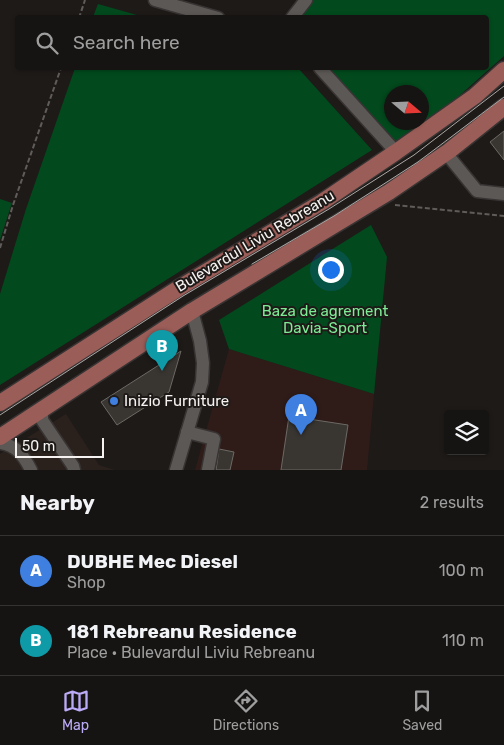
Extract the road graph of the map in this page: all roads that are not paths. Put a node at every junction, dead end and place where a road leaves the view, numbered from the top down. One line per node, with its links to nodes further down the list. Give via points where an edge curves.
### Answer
1 (156, 0): 3 (street)
2 (306, 0): 4 (street)
3 (208, 15)
4 (294, 15)
5 (322, 70): 8 (street)
6 (504, 70): 8 (main road, Bulevardul Liviu Rebreanu, via 475,96)
7 (504, 107): 9 (main road, Bulevardul Liviu Rebreanu)
8 (396, 152): 12 (main road, Bulevardul Liviu Rebreanu, via 322,202 178,288)
9 (446, 153): 10 (street, via 477,191); 11 (main road, Bulevardul Liviu Rebreanu, via 372,202)
10 (504, 194)
11 (192, 311): 13 (main road, Bulevardul Liviu Rebreanu); 14 (street, via 203,363 202,382)
12 (0, 403)
13 (42, 410): 15 (main road, Bulevardul Liviu Rebreanu); 18 (street, via 42,420)
14 (187, 432): 19 (street); 20 (street, via 214,439)
15 (0, 437)
16 (0, 443): 17 (street, via 16,448)
17 (31, 470)
18 (74, 470)
19 (176, 470)
20 (208, 470)

